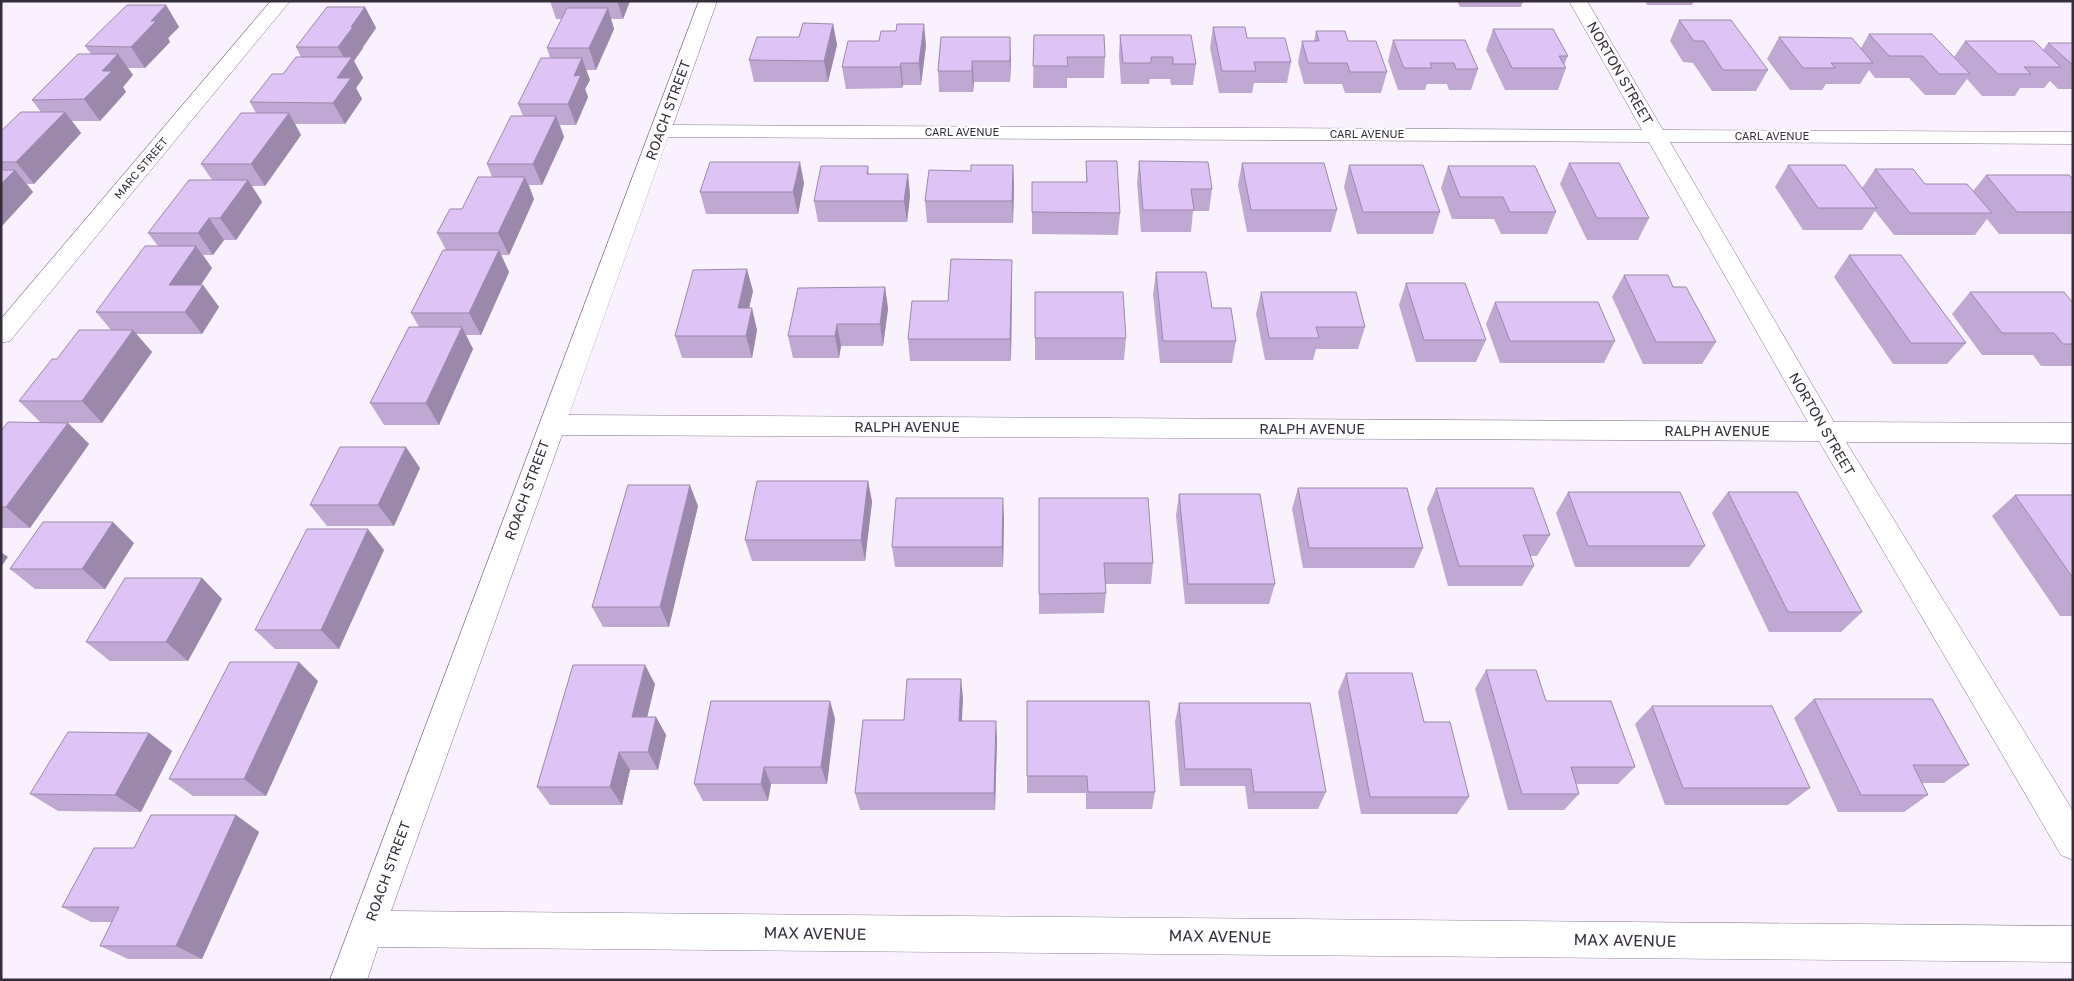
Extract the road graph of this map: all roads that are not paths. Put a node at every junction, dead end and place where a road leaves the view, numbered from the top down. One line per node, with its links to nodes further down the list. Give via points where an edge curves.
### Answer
1 (281, 1): 7 (street, MARC STREET)
2 (708, 1): 4 (street, ROACH STREET)
3 (1578, 1): 5 (street, NORTON STREET)
4 (661, 131): 5 (street, CARL AVENUE); 8 (street, ROACH STREET)
5 (1656, 136): 6 (street, CARL AVENUE); 9 (street, NORTON STREET)
6 (2073, 138)
7 (1, 335)
8 (551, 425): 9 (street, RALPH AVENUE); 12 (street, ROACH STREET)
9 (1826, 431): 10 (street, RALPH AVENUE); 11 (street, NORTON STREET)
10 (2073, 433)
11 (2073, 843)
12 (367, 929): 13 (street, MAX AVENUE); 14 (street, ROACH STREET)
13 (2073, 944)
14 (348, 980)

